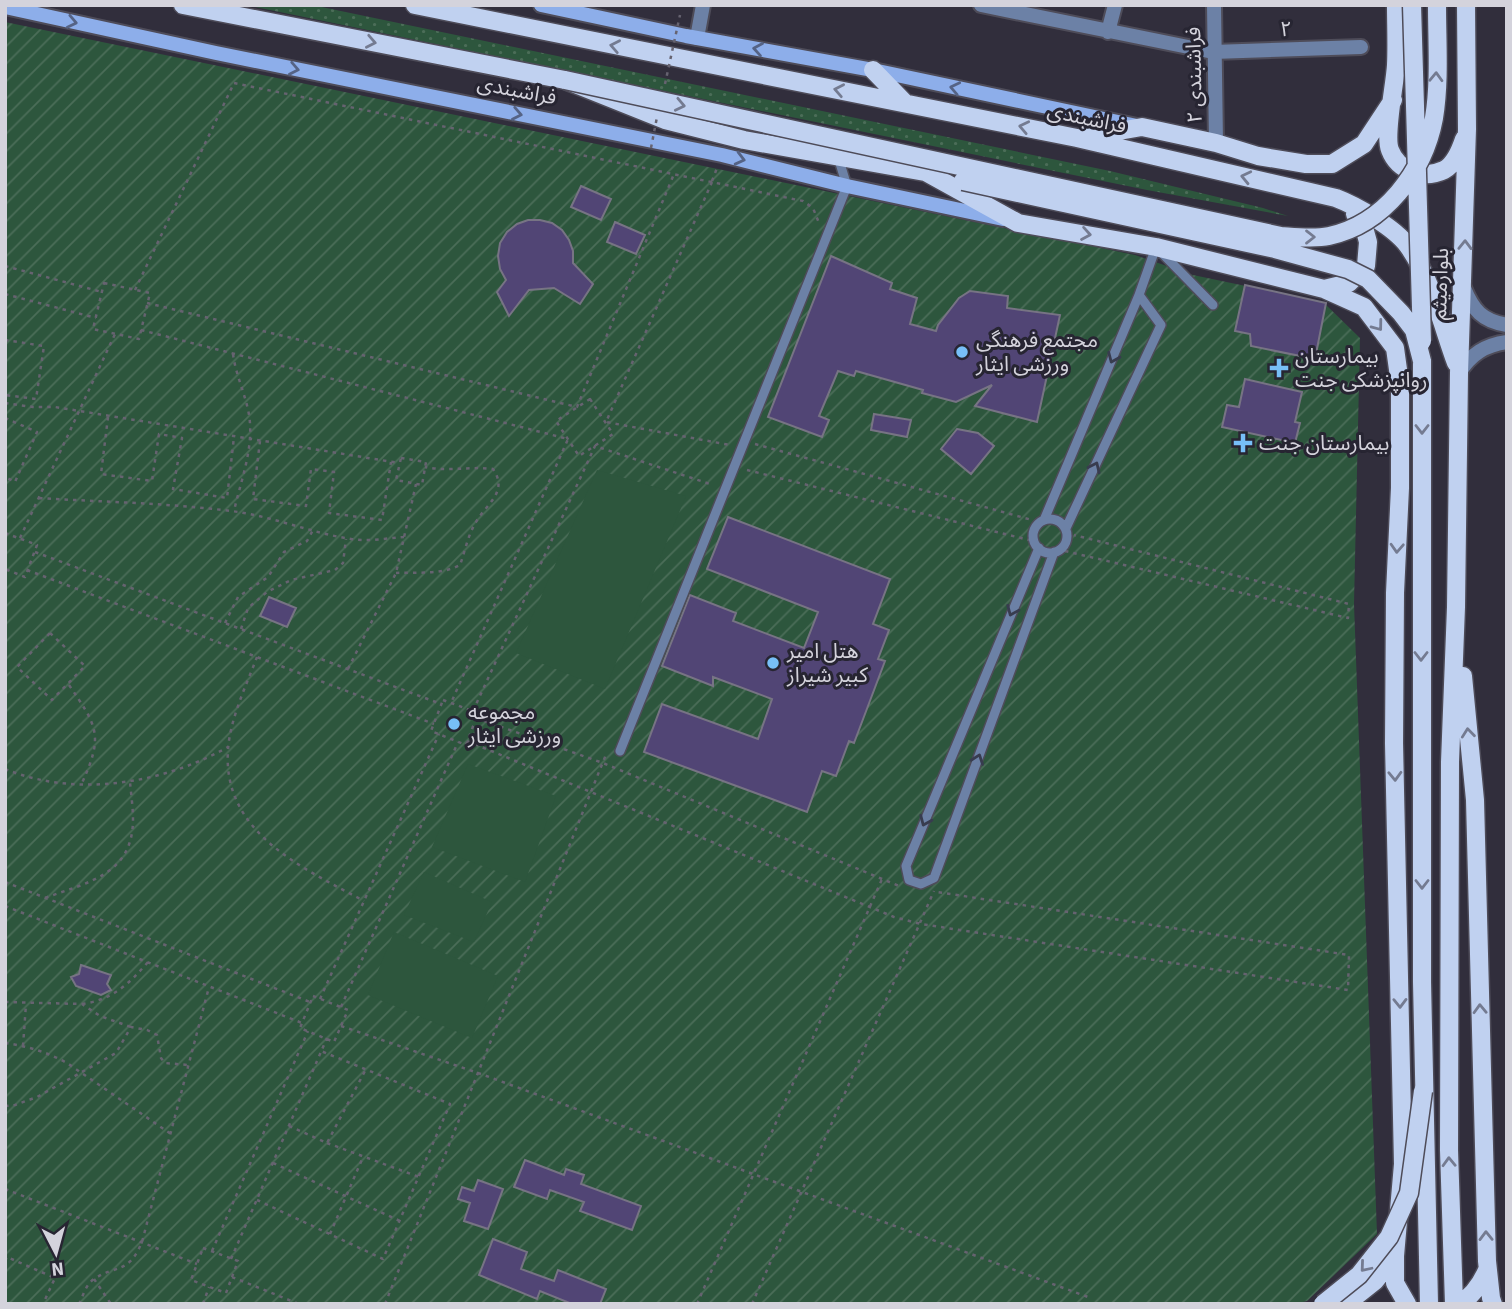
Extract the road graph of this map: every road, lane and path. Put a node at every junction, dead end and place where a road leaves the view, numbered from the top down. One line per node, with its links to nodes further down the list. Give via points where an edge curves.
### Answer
1 (183, 5): 19 (main road, فراشبندی, one-way to 19)
2 (415, 5): 22 (main road, فراشبندی, one-way to 2)
3 (541, 5): 15 (main road, فراشبندی)
4 (703, 5): 15 (street)
5 (981, 5): 14 (street, ۲)
6 (1115, 5): 14 (street)
7 (1214, 5): 17 (street, ۲ فراشبندی)
8 (1396, 5): 21 (main road)
9 (1412, 5): 54 (main road, bridge)
10 (1437, 5): 19 (main road, one-way to 10, bridge, via 1268,234 1326,237 1360,225 1386,206 1427,148 1434,116)
11 (1466, 5): 25 (main road, بلوارمیثم)
12 (5, 7): 33 (main road, فراشبندی, one-way to 33, via 722,155)
13 (680, 15): 20 (path, bridge)
14 (1108, 32): 17 (street, ۲)
15 (696, 38): 18 (main road, فراشبندی, one-way to 15)
16 (1360, 47): 17 (street, ۲)
17 (1213, 52): 27 (street, ۲ فراشبندی)
18 (873, 70): 22 (main road); 24 (main road, فراشبندی, one-way to 18)
19 (565, 80): 29 (main road, via 665,120)
20 (662, 95)
21 (1393, 100): 25 (main road, via 1388,148 1404,170 1419,174 1445,169 1458,155); 27 (main road, via 1364,144 1332,164 1258,156)
22 (905, 103): 26 (main road, فراشبندی, one-way to 22)
23 (659, 108): 28 (path, bridge)
24 (1142, 127): 26 (main road); 27 (main road)
25 (1467, 129): 39 (main road, بلوارمیثم, one-way to 25)
26 (1077, 138): 34 (main road, فراشبندی, one-way to 26)
27 (1216, 143)
28 (651, 148)
29 (838, 157): 30 (main road); 33 (lane)
30 (924, 171): 35 (main road); 54 (main road, bridge, via 1348,269 1368,279 1401,313 1414,330)
31 (674, 174): 32 (path); 41 (path, via 234,83); 58 (path)
32 (712, 182): 36 (path, via 803,201 813,208); 62 (path)
33 (847, 186): 35 (main road, فراشبندی); 106 (lane)
34 (1336, 198): 40 (main road, via 1362,220 1368,242 1366,266 1349,283); 55 (main road, فراشبندی, via 1362,209 1407,244 1425,276)
35 (1018, 223): 37 (main road, one-way to 37)
36 (818, 232)
37 (1156, 247): 40 (main road); 44 (lane); 46 (lane)
38 (5, 267): 42 (path)
39 (1464, 288): 48 (street, via 1479,316); 55 (main road, بلوارمیثم)
40 (1324, 289): 153 (main road, one-way to 153, via 1364,307 1395,348 1400,384 1394,743 1403,1164)
41 (135, 290): 42 (path, via 104,283); 45 (path, via 150,293)
42 (102, 292): 47 (path)
43 (5, 294): 47 (path)
44 (1139, 295): 79 (lane, one-way to 79); 81 (lane, one-way to 44, via 1161,326)
45 (147, 303): 49 (path); 58 (path)
46 (1213, 304)
47 (96, 318): 50 (path, via 93,329)
48 (1507, 326)
49 (141, 330): 50 (path, via 139,340); 53 (path)
50 (115, 334): 59 (path)
51 (5, 340): 56 (path, via 44,346 36,399)
52 (1507, 342): 55 (street, via 1477,352)
53 (233, 354): 64 (path, via 250,425); 65 (path)
54 (1422, 360): 136 (main road, one-way to 136)
55 (1459, 373): 92 (main road, بلوارمیثم)
56 (5, 395)
57 (6, 404): 59 (path)
58 (577, 407): 62 (path, via 590,399); 65 (path, via 556,421)
59 (79, 412): 60 (path); 77 (path)
60 (108, 417): 63 (path); 63 (path, via 101,474 152,481 159,434 182,438 173,489 227,498)
61 (5, 418): 75 (path, via 37,432 15,482)
62 (606, 422): 68 (path); 69 (path, via 613,434)
63 (234, 437): 64 (path)
64 (248, 439): 66 (path); 78 (path)
65 (568, 439): 69 (path, via 579,456); 98 (path)
66 (260, 441): 70 (path); 70 (path, via 253,499 306,506 312,469 334,472 329,513 382,520)
67 (755, 444): 79 (path)
68 (730, 445)
69 (595, 446): 74 (path, via 713,485); 100 (path)
70 (391, 462): 71 (path)
71 (399, 463): 72 (path, via 401,458 426,462); 76 (path, via 396,480)
72 (425, 467): 76 (path, via 422,485); 91 (path, via 493,469 497,495 477,520 460,565)
73 (747, 470): 86 (path)
74 (718, 475)
75 (5, 477)
76 (416, 484): 83 (path)
77 (39, 498): 78 (path, via 153,502); 84 (path)
78 (234, 511): 80 (path)
79 (1041, 521): 81 (lane, via 1058,520); 86 (lane, via 1034,530)
80 (313, 529): 85 (path); 93 (path, via 307,541 284,552 268,577 238,597)
81 (1067, 531): 87 (lane, via 1065,545); 87 (path, via 1349,604 1348,618)
82 (5, 533): 84 (path)
83 (404, 537): 85 (path); 91 (path)
84 (20, 538): 88 (path, via 37,545)
85 (346, 538): 94 (path, via 343,563 335,570 291,580 267,592 248,608)
86 (1036, 545): 87 (lane, via 1046,552); 87 (lane, one-way to 87, via 906,866 909,880 920,884 934,878)
87 (1057, 551)
88 (35, 552): 90 (path); 93 (path)
89 (6, 570): 90 (path, via 25,577)
90 (27, 570): 95 (path)
91 (396, 573): 96 (path)
92 (1456, 607): 157 (main road, one-way to 92, via 1475,800); 174 (main road, one-way to 92, via 1449,1123 1450,762)
93 (225, 623): 94 (path)
94 (241, 629): 96 (path)
95 (257, 657): 101 (path); 104 (path)
96 (348, 669): 99 (path)
97 (68, 684): 97 (path, via 85,666 50,632 17,667 52,700); 109 (path, via 94,723 93,759)
98 (451, 703): 99 (path, via 443,700); 100 (path)
99 (441, 704): 101 (path)
100 (473, 711): 103 (path, via 478,713 466,745)
101 (434, 724): 102 (path, via 431,732)
102 (439, 734): 103 (path); 114 (path)
103 (458, 742): 123 (path)
104 (228, 747): 108 (path, via 179,770); 114 (path, via 232,785 259,835 278,852)
105 (608, 750): 135 (path)
106 (620, 751)
107 (5, 769): 109 (path, via 40,781)
108 (130, 781): 109 (path); 113 (path, via 132,840 121,863 107,875)
109 (82, 783)
110 (882, 878): 143 (path)
111 (5, 882): 113 (path)
112 (934, 891): 146 (path)
113 (45, 898): 120 (path)
114 (364, 901): 118 (path)
115 (5, 906): 116 (path)
116 (148, 962): 117 (path); 122 (path, via 116,993)
117 (209, 986): 124 (path); 132 (path)
118 (320, 999): 120 (path, via 313,996); 123 (path)
119 (5, 1002): 121 (path)
120 (310, 1002): 124 (path)
121 (26, 1003): 122 (path); 130 (path)
122 (82, 1004): 126 (path)
123 (341, 1007): 125 (path, via 348,1010)
124 (302, 1023): 127 (path, via 300,1028)
125 (341, 1026): 128 (path, via 334,1042); 135 (path)
126 (131, 1027): 132 (path, via 157,1035 165,1063); 134 (path, via 116,1053)
127 (307, 1031): 128 (path); 152 (path)
128 (327, 1038): 131 (path)
129 (5, 1043): 130 (path)
130 (23, 1046): 134 (path, via 50,1054)
131 (321, 1051): 133 (path); 138 (path)
132 (189, 1065): 139 (path)
133 (366, 1069): 140 (path); 144 (path, via 450,1104)
134 (79, 1072): 137 (path, via 37,1097); 139 (path)
135 (477, 1073): 143 (path); 167 (path)
136 (1423, 1091): 170 (main road, one-way to 170, bridge, via 1409,1193 1389,1237 1359,1275); 173 (main road, bridge)
137 (5, 1106)
138 (289, 1126): 140 (path); 142 (path)
139 (170, 1134): 151 (path)
140 (327, 1143): 141 (path)
141 (363, 1157): 144 (path); 147 (path)
142 (273, 1163): 147 (path); 148 (path)
143 (754, 1174): 146 (path); 168 (path)
144 (419, 1177): 149 (path)
145 (5, 1189): 151 (path)
146 (802, 1192): 161 (path); 169 (path)
147 (346, 1196): 149 (path); 150 (path)
148 (257, 1200): 150 (path); 154 (path)
149 (400, 1221): 150 (path, via 383,1259)
150 (330, 1234)
151 (142, 1242): 156 (path); 159 (path, via 135,1258)
152 (212, 1251): 154 (path); 156 (path, via 203,1248)
153 (1395, 1256): 171 (main road, via 1375,1281); 172 (main road, via 1395,1283)
154 (231, 1259): 158 (path, via 238,1261)
155 (5, 1261): 162 (path, via 55,1278)
156 (197, 1264): 160 (path, via 191,1280)
157 (1488, 1269): 174 (main road, via 1467,1300); 175 (main road)
158 (232, 1277): 160 (path, via 226,1293); 166 (path)
159 (94, 1279): 163 (path); 164 (path)
160 (209, 1287): 165 (path)
161 (1087, 1297)
162 (43, 1304)
163 (79, 1304)
164 (111, 1304)
165 (202, 1304)
166 (299, 1304)
167 (384, 1304)
168 (698, 1304)
169 (752, 1304)
170 (1323, 1304)
171 (1346, 1304)
172 (1407, 1304)
173 (1429, 1304)
174 (1457, 1304)
175 (1493, 1304)

